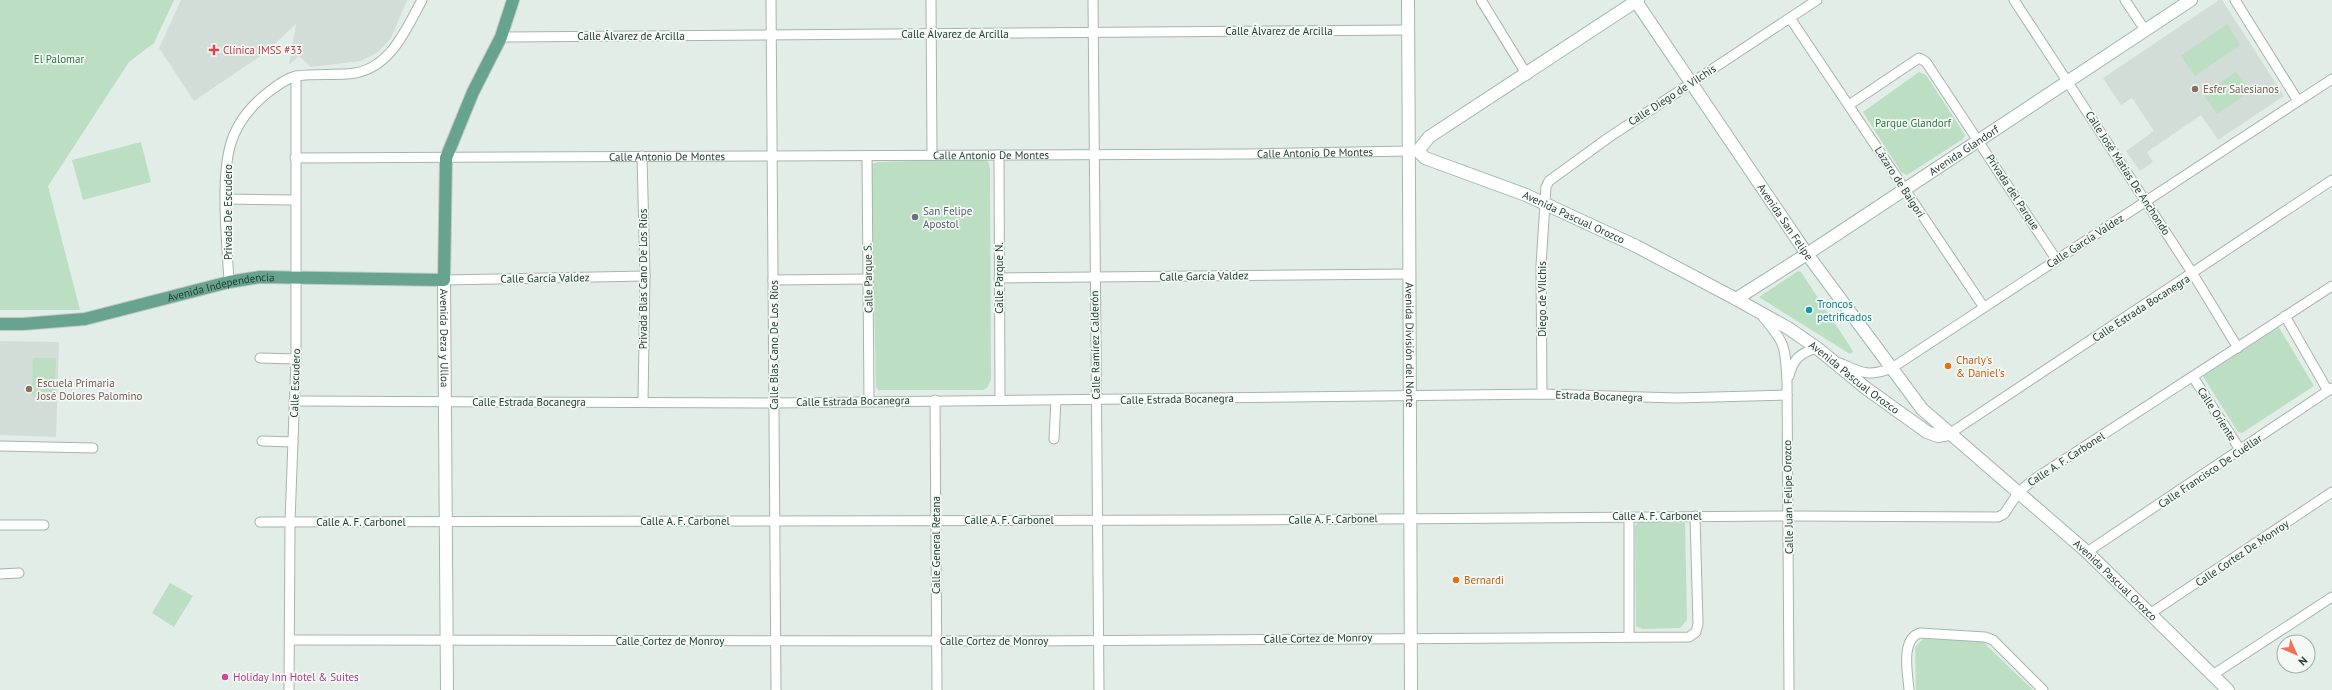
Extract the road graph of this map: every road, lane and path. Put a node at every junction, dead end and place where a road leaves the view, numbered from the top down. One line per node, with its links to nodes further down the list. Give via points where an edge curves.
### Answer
1 (422, 0): 22 (street, via 399,41 385,58 355,73)
2 (513, 0): 20 (main road, Avenida Deza y Ulloa)
3 (771, 0): 19 (street, Calle Blas Cano De Los Ríos)
4 (931, 0): 18 (street)
5 (1093, 0): 17 (street, Calle Ramírez Calderón)
6 (1408, 0): 15 (main road, Avenida División del Norte)
7 (1481, 0): 21 (street)
8 (1817, 0): 14 (street, Calle Diego de Vilchis)
9 (2014, 0): 24 (street, Calle José Matías De Anchondo)
10 (2125, 0): 16 (street)
11 (2190, 0): 16 (main road, Avenida Glandorf)
12 (2235, 0): 26 (street)
13 (1636, 1): 21 (main road); 25 (main road, Avenida San Felipe)
14 (1790, 18): 25 (street, Calle Diego de Vilchis); 27 (street, Lázaro de Baigori)
15 (1408, 30): 17 (street, Calle Álvarez de Arcilla); 29 (main road, Avenida División del Norte)
16 (2145, 30): 24 (main road, Avenida Glandorf)
17 (1093, 33): 18 (street, Calle Álvarez de Arcilla); 32 (street, Calle Ramírez Calderón)
18 (931, 34): 19 (street, Calle Álvarez de Arcilla); 30 (street)
19 (772, 35): 20 (street, Calle Álvarez de Arcilla); 34 (street, Calle Blas Cano De Los Ríos)
20 (500, 36): 37 (main road, Avenida Deza y Ulloa, via 473,92)
21 (1527, 75): 29 (main road, via 1429,137)
22 (296, 76): 36 (street, Calle Escudero); 40 (street, Privada De Escudero, via 262,97 240,122 231,143 228,159)
23 (2332, 79): 26 (street, Calle García Valdez)
24 (2068, 82): 28 (main road, Avenida Glandorf); 42 (street, Calle José Matías De Anchondo)
25 (1691, 83): 43 (street, Calle Diego de Vilchis, via 1554,176 1546,187); 44 (main road, Avenida San Felipe)
26 (2298, 101): 42 (street, Calle García Valdez)
27 (1849, 105): 28 (street, Privada del Parque, via 1916,60 1922,59); 39 (street, Lázaro de Baigori)
28 (1979, 140): 39 (main road, Avenida Glandorf); 45 (street, Privada del Parque)
29 (1414, 151): 32 (street, Calle Antonio De Montes); 43 (main road, Avenida Pascual Orozco, via 1425,158); 46 (main road, Avenida División del Norte)
30 (932, 155): 31 (street, Calle Antonio De Montes); 35 (street, Calle Antonio De Montes)
31 (999, 155): 32 (street, Calle Antonio De Montes); 50 (street, Calle Parque N.)
32 (1094, 155): 51 (street, Calle Ramírez Calderón)
33 (642, 156): 34 (street, Calle Antonio De Montes); 37 (street, Calle Antonio De Montes); 49 (street, Privada Blas Cano De Los Ríos)
34 (772, 156): 35 (street, Calle Antonio De Montes); 54 (street, Calle Blas Cano De Los Ríos)
35 (866, 156): 52 (street, Calle Parque S.)
36 (295, 158): 37 (street, Calle Antonio De Montes); 41 (street, Calle Escudero)
37 (446, 158): 53 (main road, Avenida Deza y Ulloa)
38 (2332, 180): 47 (street, Calle Estrada Bocanegra)
39 (1905, 190): 44 (main road, Avenida Glandorf); 58 (street, Lázaro de Baigori)
40 (226, 199): 41 (street); 55 (street, Privada De Escudero)
41 (295, 200): 48 (street, Calle Escudero)
42 (2146, 201): 45 (street, Calle García Valdez); 47 (street, Calle José Matías De Anchondo)
43 (1545, 204): 57 (main road, Avenida Pascual Orozco, via 1636,246); 71 (street, Diego de VIlchis, via 1541,266)
44 (1808, 254): 57 (main road, Avenida Glandorf); 67 (main road, Avenida San Felipe)
45 (2056, 259): 58 (street, Calle García Valdez)
46 (1409, 274): 51 (street, Calle García Valdez); 73 (main road, Avenida División del Norte)
47 (2193, 274): 63 (street, Calle José Matías De Anchondo); 83 (street, Calle Estrada Bocanegra)
48 (295, 276): 53 (main road, Avenida Independencia); 55 (main road, Avenida Independencia, via 260,277); 65 (street, Calle Escudero)
49 (645, 276): 53 (street, Calle García Valdez); 81 (street, Privada Blas Cano De Los Ríos)
50 (999, 278): 51 (street, Calle García Valdez); 75 (street, Calle Parque N.)
51 (1094, 278): 77 (street, Calle Ramírez Calderón)
52 (868, 279): 54 (street); 80 (street, Calle Parque S.)
53 (444, 280): 79 (main road, Avenida Deza y Ulloa)
54 (773, 280): 82 (street, Calle Blas Cano De Los Ríos)
55 (229, 282): 61 (main road, Avenida Independencia, via 85,319)
56 (2332, 286): 60 (street, Calle A. F. Carbonel)
57 (1736, 299): 59 (main road, Avenida Pascual Orozco)
58 (1983, 306): 67 (street, Calle García Valdez)
59 (1760, 312): 62 (main road, Avenida Pascual Orozco); 69 (street, Calle Juan Felipe Orozco, via 1782,340)
60 (2285, 316): 63 (street, Calle A. F. Carbonel); 70 (street)
61 (0, 324)
62 (1817, 348): 66 (main road, Avenida Pascual Orozco); 69 (street, via 1797,357)
63 (2238, 348): 68 (street, Calle A. F. Carbonel)
64 (260, 358): 65 (street)
65 (296, 359): 78 (street, Calle Escudero)
66 (1831, 359): 67 (street, Calle García Valdez, via 1865,373 1878,373); 83 (main road, Avenida Pascual Orozco, via 1867,389 1927,432 1938,436)
67 (1892, 368): 83 (main road, Avenida San Felipe, via 1922,409)
68 (2193, 377): 89 (street, Calle Oriente); 91 (street, Calle A. F. Carbonel, via 2033,480)
69 (1788, 381): 72 (street, Calle Juan Felipe Orozco)
70 (2330, 389): 89 (street, Calle Francisco De Cuéllar)
71 (1542, 394): 72 (street, Estrada Bocanegra, via 1677,398); 73 (street, Estrada Bocanegra)
72 (1787, 395): 93 (street, Calle Juan Felipe Orozco)
73 (1412, 396): 77 (street, Calle Estrada Bocanegra); 95 (main road, Avenida División del Norte)
74 (935, 400): 75 (street, Calle Estrada Bocanegra); 80 (street, Calle Estrada Bocanegra); 96 (street, Calle General Retana)
75 (1000, 400): 76 (street, Calle Estrada Bocanegra)
76 (1056, 400): 77 (street, Calle Estrada Bocanegra); 84 (street)
77 (1095, 400): 97 (street, Calle Ramírez Calderón)
78 (294, 401): 79 (street, Calle Estrada Bocanegra); 86 (street, Calle Escudero)
79 (446, 401): 81 (street, Calle Estrada Bocanegra); 101 (main road, Avenida Deza y Ulloa)
80 (869, 401): 82 (street, Calle Estrada Bocanegra)
81 (643, 402): 82 (street, Calle Estrada Bocanegra)
82 (774, 403): 98 (street, Calle Blas Cano De Los Ríos)
83 (1949, 434): 91 (main road, Avenida Pascual Orozco)
84 (1054, 439)
85 (262, 441): 86 (street)
86 (292, 442): 100 (street, Calle Escudero)
87 (0, 446): 88 (street)
88 (93, 448)
89 (2241, 451): 104 (street, Calle Francisco De Cuéllar)
90 (2332, 492): 108 (street, Calle Cortez De Monroy)
91 (2018, 493): 93 (street, Calle A. F. Carbonel, via 2004,514 1994,518); 104 (main road, Avenida Pascual Orozco)
92 (1695, 516): 93 (street, Calle A. F. Carbonel); 94 (street, Calle A. F. Carbonel); 109 (street, Calle Cortez de Monroy, via 1698,624 1696,632 1689,637)
93 (1789, 516): 123 (street, Calle Juan Felipe Orozco)
94 (1629, 517): 95 (street, Calle A. F. Carbonel); 109 (street)
95 (1411, 518): 97 (street, Calle A. F. Carbonel); 110 (main road, Avenida División del Norte)
96 (936, 520): 97 (street, Calle A. F. Carbonel); 98 (street, Calle A. F. Carbonel); 115 (street, Calle General Retana)
97 (1096, 520): 113 (street, Calle Ramírez Calderón)
98 (775, 521): 101 (street, Calle A. F. Carbonel); 114 (street, Calle Blas Cano De Los Ríos)
99 (260, 522): 100 (street, Calle A. F. Carbonel)
100 (290, 522): 101 (street, Calle A. F. Carbonel); 111 (street, Calle Escudero)
101 (446, 522): 112 (main road, Avenida Deza y Ulloa)
102 (0, 525): 103 (street)
103 (44, 525)
104 (2087, 552): 108 (main road, Avenida Pascual Orozco)
105 (19, 573): 106 (street)
106 (0, 574)
107 (2332, 597): 116 (street)
108 (2151, 613): 116 (main road, Avenida Pascual Orozco)
109 (1629, 637): 110 (street, Calle Cortez de Monroy)
110 (1411, 638): 113 (street, Calle Cortez de Monroy); 122 (main road, Avenida División del Norte)
111 (290, 640): 112 (street, Calle Cortez de Monroy); 117 (street, Calle Escudero)
112 (448, 640): 114 (street, Calle Cortez de Monroy); 118 (main road, Avenida Deza y Ulloa)
113 (1097, 640): 115 (street, Calle Cortez de Monroy); 121 (street, Calle Ramírez Calderón)
114 (776, 641): 115 (street, Calle Cortez de Monroy); 119 (street, Calle Blas Cano De Los Ríos)
115 (936, 641): 120 (street, Calle General Retana)
116 (2214, 674): 126 (main road, Avenida Pascual Orozco)
117 (289, 690)
118 (447, 690)
119 (776, 690)
120 (937, 690)
121 (1098, 690)
122 (1411, 690)
123 (1789, 690)
124 (1909, 690): 125 (street, via 1908,645 1911,637 1920,633 1985,637 1993,640)
125 (2043, 690)
126 (2228, 690)

